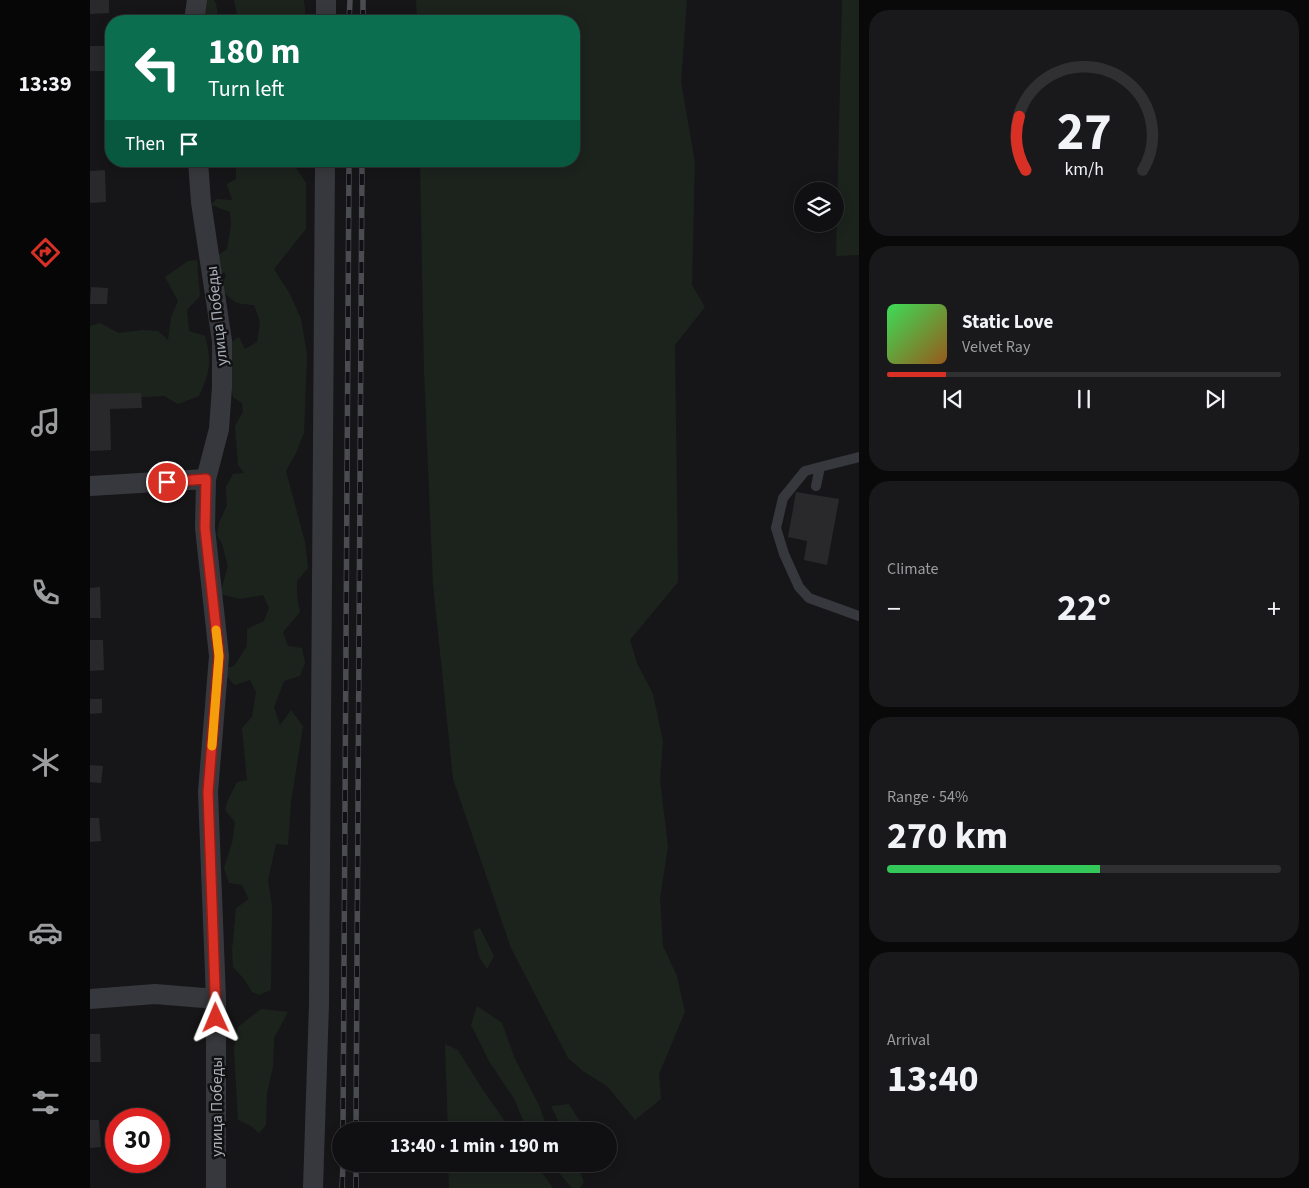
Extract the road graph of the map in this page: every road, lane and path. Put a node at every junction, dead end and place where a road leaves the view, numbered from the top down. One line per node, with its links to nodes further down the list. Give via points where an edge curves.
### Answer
1 (196, 0): 3 (street)
2 (326, 0): 4 (street)
3 (195, 15)
4 (326, 15)
5 (198, 167): 9 (street, улица Победы, via 222,342 219,429)
6 (325, 167): 16 (street, via 320,1004)
7 (859, 456): 8 (lane)
8 (820, 467): 11 (lane); 12 (lane, via 805,471 783,498 776,528 784,554 804,593)
9 (206, 479): 10 (street); 13 (street, улица Победы, via 205,528 219,656 208,792)
10 (90, 486)
11 (816, 486)
12 (859, 616)
13 (216, 999): 14 (street, via 155,994); 15 (street, улица Победы)
14 (90, 1000)
15 (216, 1188)
16 (313, 1188)

